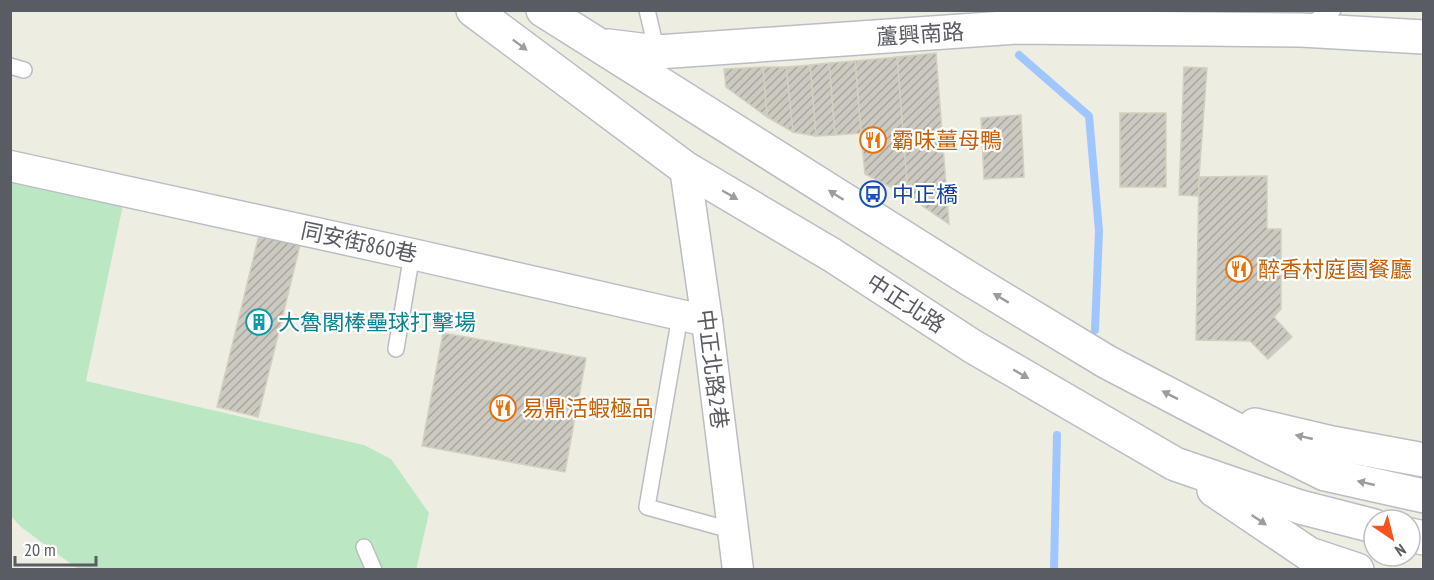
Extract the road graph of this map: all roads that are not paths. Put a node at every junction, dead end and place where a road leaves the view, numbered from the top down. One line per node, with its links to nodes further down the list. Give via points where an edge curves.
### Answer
1 (473, 10): 10 (street, 中正北路, one-way to 10)
2 (543, 10): 7 (street)
3 (647, 10): 8 (lane)
4 (1333, 10): 5 (lane)
5 (1300, 30): 6 (street, 蘆興南路); 8 (street, 蘆興南路, via 1019,27)
6 (1424, 37)
7 (597, 44): 8 (street, 蘆興南路); 14 (street, one-way to 7, via 1107,362 968,278)
8 (657, 52)
9 (10, 166): 11 (street, 同安街860巷)
10 (685, 168): 12 (street, 中正北路2巷); 16 (street, 中正北路, one-way to 16, via 832,255 972,346)
11 (412, 254): 12 (street, 同安街860巷); 13 (lane)
12 (693, 319): 19 (street, 中正北路2巷); 19 (lane, via 647,507)
13 (396, 349)
14 (1207, 414): 15 (street, one-way to 14); 17 (street, one-way to 14, via 1325,474)
15 (1424, 460)
16 (1175, 464): 18 (street, 中正北路, via 1300,507); 23 (street, one-way to 23, via 1309,554)
17 (1424, 496)
18 (1362, 523)
19 (734, 531): 22 (street, 中正北路2巷)
20 (364, 547): 21 (lane)
21 (374, 570)
22 (738, 570)
23 (1357, 570)

